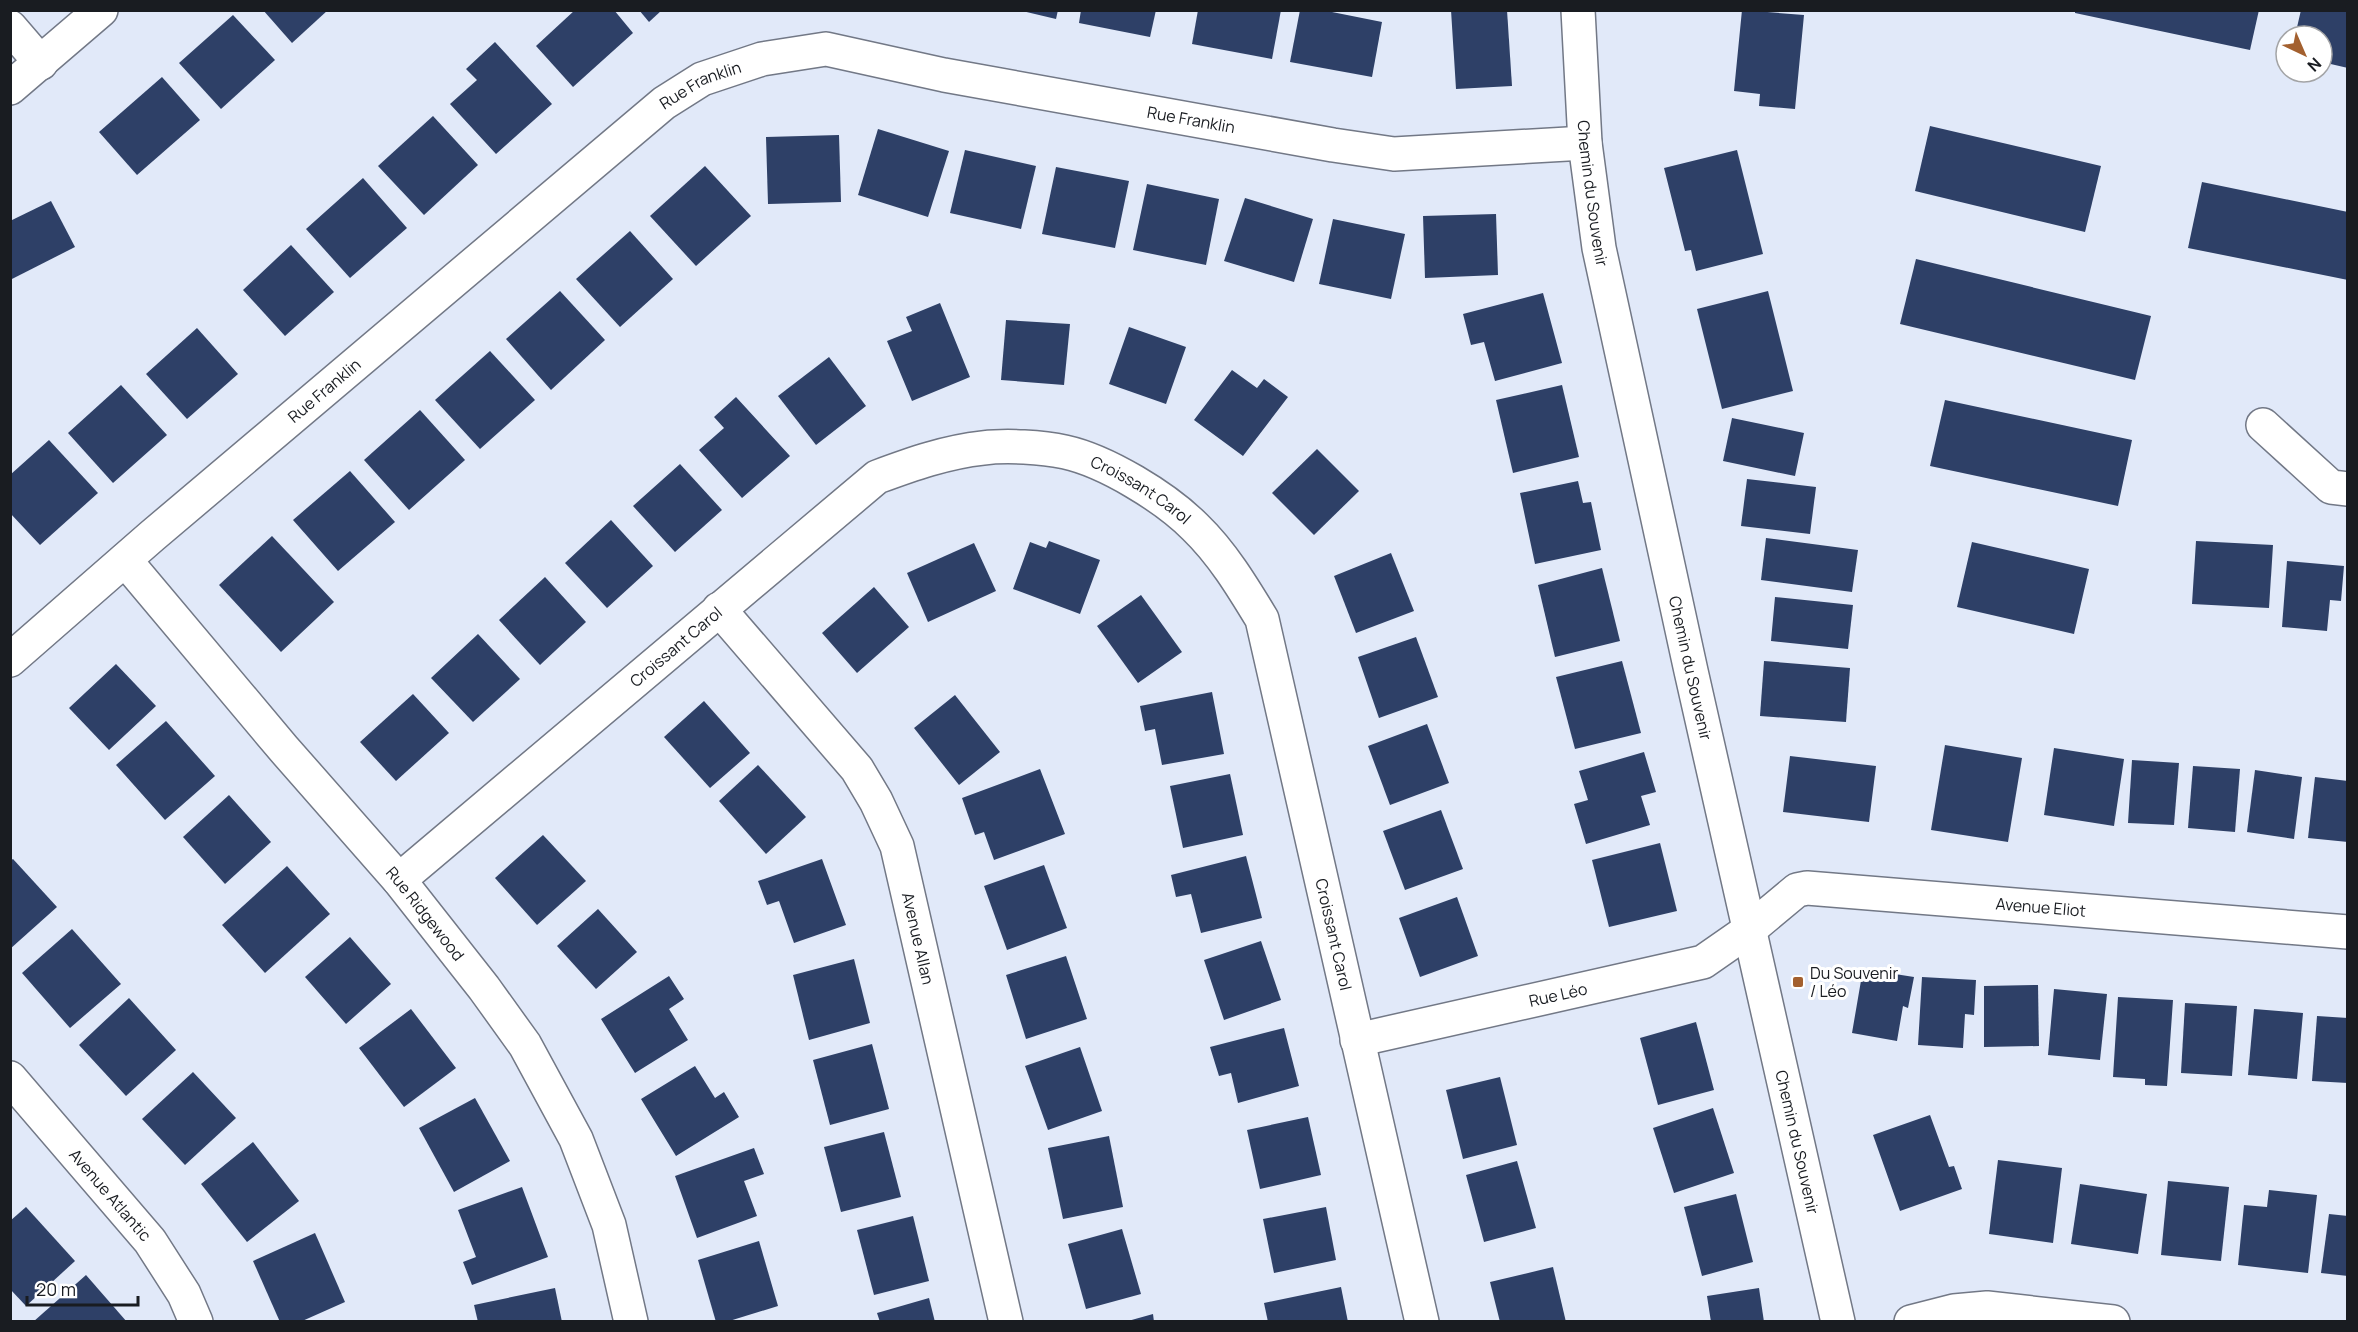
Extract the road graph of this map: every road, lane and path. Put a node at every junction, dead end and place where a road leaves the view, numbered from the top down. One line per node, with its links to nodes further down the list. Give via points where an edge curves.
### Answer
1 (101, 10): 4 (street)
2 (1578, 10): 6 (street, Chemin du Souvenir)
3 (10, 27): 4 (street)
4 (40, 63): 5 (street)
5 (10, 88)
6 (1585, 143): 9 (street, Rue Franklin, via 1394,154 978,81 826,49 762,59 702,79 664,104); 13 (street, Chemin du Souvenir, via 1606,282)
7 (2263, 425): 8 (street, via 2331,487)
8 (2348, 489)
9 (125, 560): 11 (street, Rue Franklin); 12 (street, Rue Ridgewood)
10 (719, 609): 12 (street, Croissant Carol); 15 (street, Croissant Carol, via 877,477 918,462 984,448 1065,452 1114,471 1163,500 1221,556 1262,619); 19 (street, Avenue Allan, via 857,769 897,846)
11 (10, 660)
12 (399, 880): 18 (street, Rue Ridgewood, via 525,1045 576,1139 609,1225)
13 (1749, 930): 14 (street, Avenue Eliot, via 1797,890 1807,888); 15 (street, Rue Léo, via 1703,962); 21 (street, Chemin du Souvenir)
14 (2348, 932)
15 (1357, 1041): 20 (street, Croissant Carol)
16 (10, 1078): 17 (street, Avenue Atlantic, via 150,1241 184,1294)
17 (196, 1322)
18 (631, 1322)
19 (1006, 1322)
20 (1422, 1322)
21 (1839, 1322)
22 (1911, 1322): 23 (street, via 1954,1311 1987,1308)
23 (2113, 1322)

